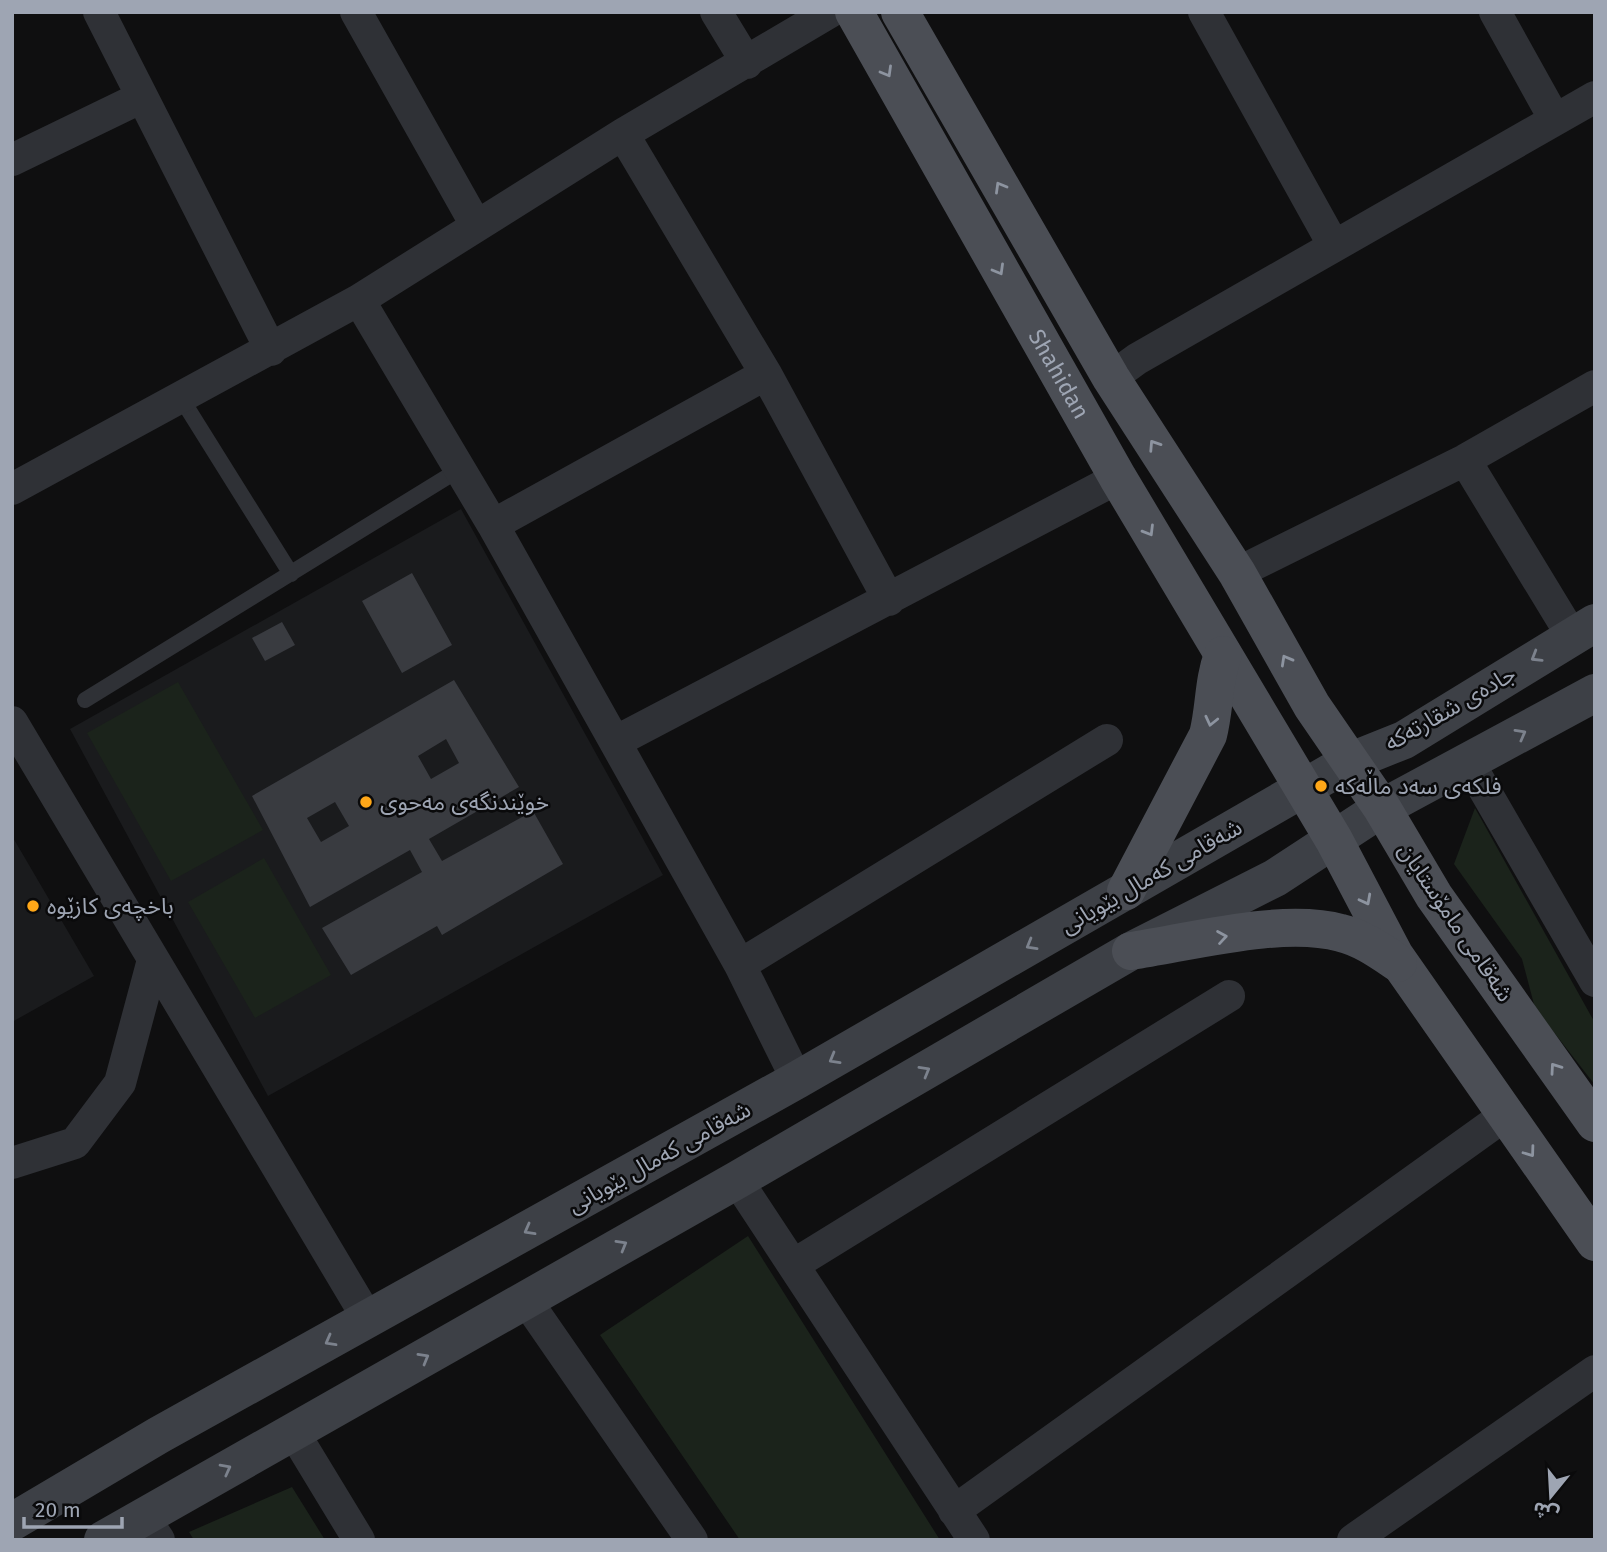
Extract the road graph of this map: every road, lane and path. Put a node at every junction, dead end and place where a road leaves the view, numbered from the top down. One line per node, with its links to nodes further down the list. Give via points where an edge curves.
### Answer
1 (99, 12): 10 (street)
2 (356, 12): 15 (street)
3 (716, 12): 9 (street)
4 (830, 12): 9 (street)
5 (854, 12): 25 (main road, Shahidan, one-way to 25)
6 (900, 12): 20 (main road, شەقامی مامۆستایان, one-way to 6)
7 (1204, 12): 16 (street)
8 (1495, 12): 12 (street)
9 (747, 63): 13 (street)
10 (142, 97): 14 (street); 18 (street)
11 (1595, 97): 12 (street)
12 (1555, 118): 16 (street)
13 (623, 134): 15 (street); 19 (street)
14 (12, 160)
15 (476, 225): 17 (street)
16 (1334, 246): 20 (street)
17 (359, 300): 18 (street); 24 (street)
18 (271, 350): 22 (street)
19 (766, 374): 27 (street); 30 (street)
20 (1111, 378): 29 (main road, شەقامی مامۆستایان, one-way to 20)
21 (1595, 386): 23 (street)
22 (181, 398): 26 (street); 28 (lane)
23 (1465, 460): 29 (street); 31 (street)
24 (460, 469): 27 (street); 28 (lane)
25 (1118, 478): 30 (street); 32 (main road, Shahidan, one-way to 32)
26 (12, 489)
27 (493, 526): 37 (street)
28 (291, 573): 34 (lane)
29 (1237, 573): 38 (main road, شەقامی مامۆستایان, one-way to 29)
30 (889, 600): 37 (street)
31 (1583, 629): 38 (main road, جادەی شقارتەکە, one-way to 38, via 1404,740)
32 (1223, 655): 40 (main road, Shahidan); 43 (main road, one-way to 43, via 1214,677 1208,735)
33 (1595, 693): 39 (main road, one-way to 33)
34 (85, 700)
35 (12, 722): 45 (street)
36 (1107, 740): 46 (street)
37 (615, 742): 46 (street)
38 (1349, 762): 40 (main road, جادەی شقارتەکە); 41 (main road, شەقامی مامۆستایان)
39 (1469, 763): 41 (main road); 48 (street)
40 (1302, 789): 42 (main road, Shahidan); 43 (main road, شەقامی کەمال بێویانی)
41 (1382, 808): 42 (main road); 52 (main road, شەقامی مامۆستایان, one-way to 41, via 1434,896)
42 (1334, 840): 44 (main road, via 1275,878); 47 (main road, one-way to 47)
43 (1126, 891): 50 (main road, شەقامی کەمال بێویانی, one-way to 50)
44 (1130, 951): 47 (main road, one-way to 47, via 1311,927 1358,939); 54 (main road, one-way to 44)
45 (153, 960): 53 (street, via 120,1083 75,1143); 58 (street)
46 (740, 965): 50 (street)
47 (1402, 966): 51 (main road)
48 (1595, 981)
49 (1229, 996): 56 (street)
50 (797, 1080): 58 (main road, شەقامی کەمال بێویانی, one-way to 58)
51 (1504, 1116): 55 (main road, one-way to 55); 63 (street)
52 (1595, 1123)
53 (12, 1163)
54 (737, 1180): 56 (street); 57 (main road, one-way to 54)
55 (1595, 1242)
56 (793, 1265): 63 (street)
57 (526, 1300): 60 (main road, one-way to 57); 68 (street)
58 (368, 1320): 61 (main road, شەقامی کەمال بێویانی, one-way to 61)
59 (1595, 1371): 70 (street)
60 (294, 1433): 62 (main road, one-way to 60); 67 (street)
61 (159, 1435): 62 (main road, via 178,1447 191,1466); 64 (main road, شەقامی کەمال بێویانی)
62 (189, 1488): 65 (main road)
63 (954, 1511): 69 (street)
64 (12, 1522)
65 (151, 1528): 66 (main road)
66 (103, 1540)
67 (359, 1540)
68 (692, 1540)
69 (974, 1540)
70 (1353, 1540)

